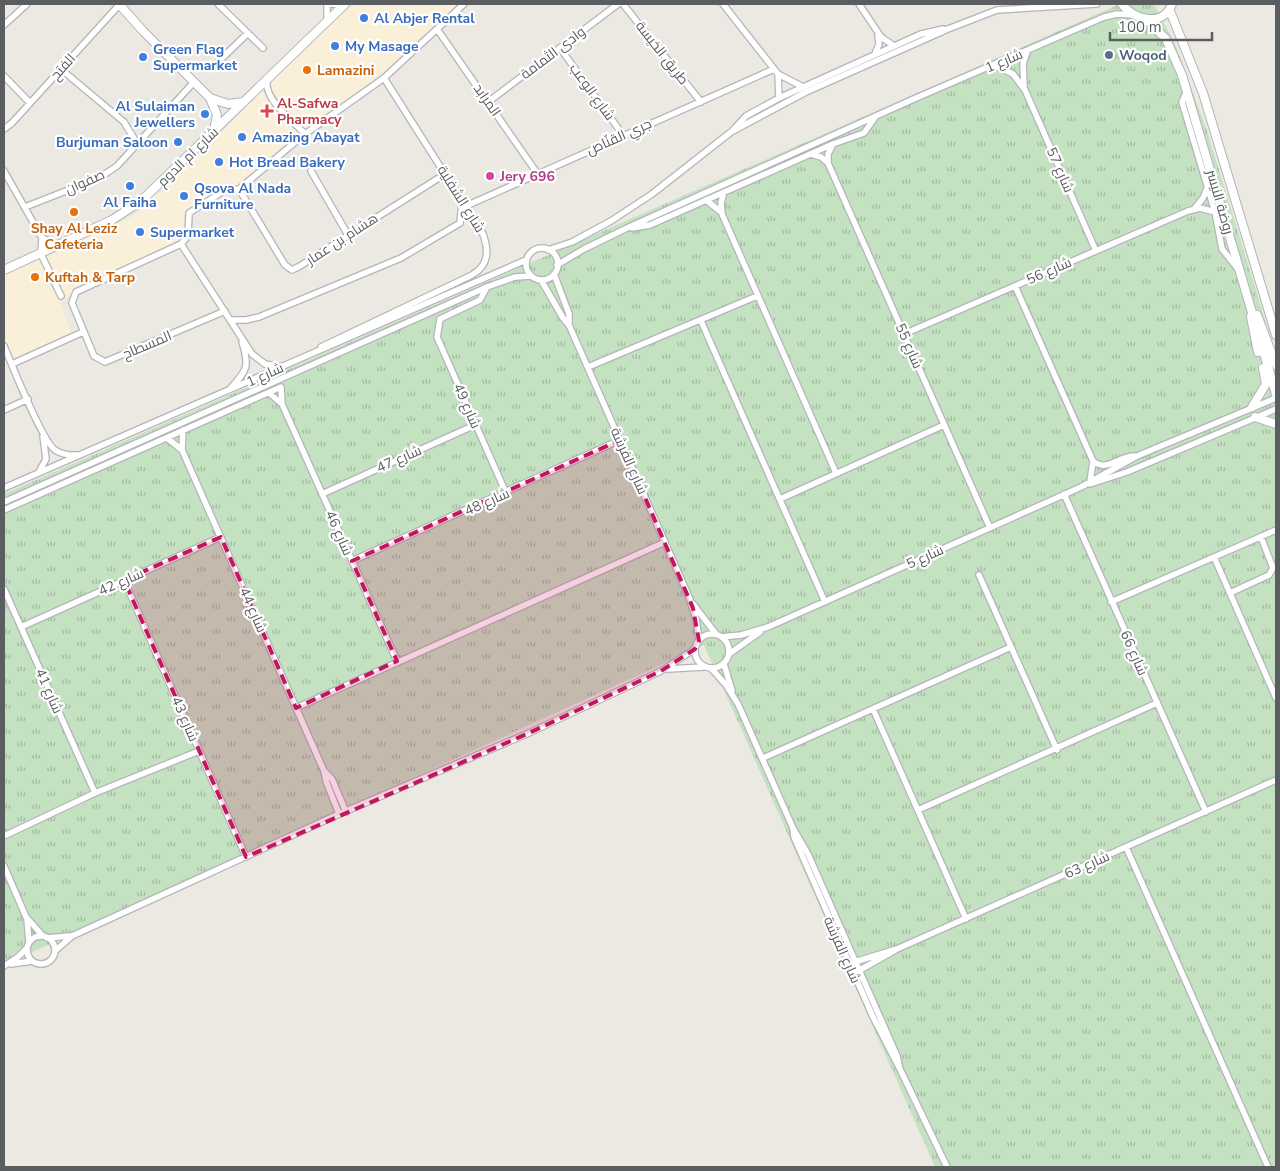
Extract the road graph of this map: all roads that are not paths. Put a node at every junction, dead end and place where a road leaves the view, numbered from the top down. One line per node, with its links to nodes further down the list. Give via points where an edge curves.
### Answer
1 (27, 4): 18 (street)
2 (120, 4): 30 (street, الفتح); 35 (street)
3 (218, 4): 21 (street)
4 (327, 4): 17 (street)
5 (331, 4): 6 (street)
6 (344, 4): 17 (street, شارع ام الدوم)
7 (464, 4): 19 (street)
8 (618, 4): 25 (street, وادى الثمامة)
9 (624, 4): 43 (street, طريق الخيسة)
10 (723, 4): 31 (street)
11 (858, 4): 22 (street)
12 (1097, 4): 20 (street, via 997,10)
13 (1122, 4): 15 (street)
14 (1171, 7): 16 (street, via 1163,16); 96 (street, روضة النيسر, via 1202,93)
15 (1134, 15): 16 (street); 26 (street, شارع 1, via 1123,13 1104,17)
16 (1147, 20): 38 (street, روضة النيسر, via 1166,39)
17 (327, 21): 34 (street, شارع ام الدوم)
18 (4, 25)
19 (437, 28): 33 (street); 42 (street, المرابد)
20 (948, 29): 23 (street, via 930,31); 48 (street, via 806,92)
21 (248, 33): 24 (street); 28 (street)
22 (878, 33): 23 (street); 27 (street, via 879,44)
23 (894, 46): 27 (street)
24 (263, 48)
25 (560, 48): 42 (street, وادى الثمامة); 50 (street, شارع الوعب)
26 (1027, 52): 29 (street, شارع 1); 37 (street, شارع 57, via 1023,77)
27 (875, 54): 36 (street)
28 (220, 61)
29 (994, 65): 37 (street, شارع 57, via 1013,74); 45 (street, شارع 1)
30 (62, 70): 44 (street, الفتح); 52 (street, via 124,122)
31 (776, 72): 36 (street); 40 (street); 43 (street, جري القنّاص)
32 (4, 76): 44 (street)
33 (384, 78): 49 (street); 57 (street, شارع الشفلية)
34 (267, 80): 41 (street, شارع ام الدوم); 49 (street, via 270,96)
35 (194, 82): 39 (street); 52 (street, صفوان)
36 (803, 87): 40 (street)
37 (1025, 90): 74 (street, شارع 57)
38 (1187, 91): 59 (street, via 1182,102); 79 (street, روضة النيسر)
39 (210, 98): 41 (street, via 228,104); 47 (street, via 217,115)
40 (779, 98): 48 (street, via 746,116)
41 (244, 102): 47 (street, شارع ام الدوم)
42 (488, 102): 56 (street, المرابد)
43 (701, 102): 50 (street, جري القنّاص)
44 (30, 103): 46 (street, الفتح)
45 (876, 116): 51 (street, شارع 1, via 864,133); 68 (street, شارع 1)
46 (4, 129)
47 (214, 132): 72 (street, شارع ام الدوم, via 137,204 112,220)
48 (731, 132): 73 (street, via 633,207 580,238)
49 (305, 134): 60 (street)
50 (623, 135): 56 (street, جري القنّاص)
51 (833, 144): 53 (street, شارع 1); 54 (street)
52 (138, 145): 64 (street, صفوان, via 99,178)
53 (811, 154): 54 (street, via 821,156); 61 (street, شارع 1)
54 (828, 163): 94 (street, شارع 55)
55 (311, 171): 69 (street)
56 (537, 173): 63 (street, جري القنّاص)
57 (445, 174): 63 (street, شارع الشفلية); 69 (street, هشام بن عمار)
58 (5, 175): 64 (street)
59 (1208, 186): 65 (street); 66 (street)
60 (239, 189): 69 (street, هشام بن عمار, via 285,265 292,270); 71 (street, via 225,190 189,212 188,236)
61 (724, 192): 62 (street, شارع 1); 67 (street)
62 (706, 200): 67 (street); 68 (street, شارع 1, via 650,225)
63 (464, 204): 90 (street, via 460,223 401,258 259,316); 98 (street, شارع الشفلية, via 483,234 487,248 487,258 479,271 327,343)
64 (26, 207): 70 (street)
65 (1195, 208): 66 (street); 74 (street, شارع 56)
66 (1215, 212): 79 (street, via 1222,249)
67 (722, 214): 86 (street)
68 (627, 228): 77 (street, شارع 1)
69 (348, 235)
70 (42, 238): 72 (street); 75 (street)
71 (181, 244): 88 (street); 93 (street, المسطاح, via 76,292 72,303)
72 (59, 245): 75 (street, شارع ام الدوم)
73 (548, 250): 76 (street, via 535,250); 77 (street, via 555,256)
74 (1096, 251): 83 (street, شارع 56)
75 (41, 254): 78 (street, شارع ام الدوم); 85 (street)
76 (526, 260): 81 (street); 98 (street, شارع 1)
77 (557, 265): 80 (street)
78 (4, 270)
79 (1240, 272): 87 (street, روضة النيسر)
80 (554, 274): 82 (street); 92 (street, شارع الفرشة, via 569,314)
81 (531, 276): 82 (street); 84 (street, شارع 1, via 515,277)
82 (541, 280): 92 (street, شارع الفرشة)
83 (1015, 286): 94 (street, شارع 56); 124 (street)
84 (487, 287): 89 (street, شارع 1, via 480,300); 134 (street, شارع 1)
85 (61, 296)
86 (757, 296): 91 (street); 126 (street)
87 (1252, 310): 100 (street, via 1263,327); 106 (street, روضة النيسر); 110 (street, via 1251,327 1266,384)
88 (225, 311): 90 (street); 93 (street, المسطاح, via 105,362 94,356)
89 (440, 319): 114 (street, شارع 49, via 436,332 438,341)
90 (230, 320): 95 (street)
91 (701, 321): 102 (street); 133 (street)
92 (569, 325): 102 (street, شارع الفرشة)
93 (83, 332): 99 (street)
94 (904, 334): 116 (street, شارع 55)
95 (240, 335): 101 (street, via 260,361); 104 (street, via 248,363)
96 (1276, 335)
97 (4, 346): 99 (street)
98 (316, 352): 101 (street, شارع 1)
99 (12, 364): 108 (street)
100 (1276, 365)
101 (284, 367): 104 (street, شارع 1)
102 (588, 368): 120 (street, شارع الفرشة)
103 (281, 387): 105 (street, شارع 1); 109 (street, شارع 46)
104 (228, 391): 122 (street, شارع 1)
105 (269, 393): 109 (street, شارع 46); 117 (street, شارع 1)
106 (1276, 394)
107 (1276, 398): 110 (street)
108 (28, 399): 112 (street); 118 (street)
109 (282, 404): 131 (street, شارع 46)
110 (1252, 408): 123 (street)
111 (1276, 409): 113 (street)
112 (4, 410)
113 (1255, 417): 115 (street); 128 (street, via 1127,472)
114 (475, 424): 130 (street, شارع 49); 131 (street, شارع 47)
115 (1276, 424)
116 (944, 425): 126 (street); 136 (street, شارع 55)
117 (184, 430): 119 (street, شارع 1); 121 (street, شارع 44)
118 (42, 431): 122 (street, via 55,450); 125 (street, via 46,460)
119 (167, 438): 121 (street, شارع 44); 135 (street, شارع 1)
120 (620, 440): 130 (street, شارع 48); 140 (street, شارع الفرشة)
121 (182, 450): 138 (street, شارع 44)
122 (81, 455): 125 (street, شارع 1)
123 (1137, 456): 124 (street, via 1127,456 1106,466); 127 (street)
124 (1093, 461): 127 (street)
125 (37, 474): 129 (street, شارع 1)
126 (836, 474): 133 (street)
127 (1090, 482): 128 (street)
128 (1081, 487): 132 (street, شارع 5)
129 (4, 488)
130 (506, 493): 142 (street, شارع 48)
131 (322, 494): 142 (street, شارع 46)
132 (1064, 494): 136 (street, شارع 5); 149 (street, شارع 66)
133 (780, 499): 148 (street)
134 (4, 502)
135 (4, 510)
136 (990, 528): 148 (street, شارع 5)
137 (1276, 530): 139 (street)
138 (221, 537): 144 (street, شارع 42); 164 (street, شارع 44)
139 (1260, 537): 141 (street); 146 (street, via 1273,568 1269,575)
140 (665, 542): 147 (street, شارع الفرشة); 157 (street)
141 (1214, 557): 146 (street); 149 (street)
142 (352, 561): 157 (street, شارع 46)
143 (979, 575): 154 (street)
144 (124, 580): 150 (street, شارع 42); 167 (street, شارع 43)
145 (4, 589): 150 (street, شارع 41)
146 (1230, 593): 161 (street)
147 (689, 598): 152 (street, شارع الفرشة); 153 (street, شارع الفرشة, via 696,619)
148 (825, 602): 151 (street, شارع 5)
149 (1111, 602): 162 (street, شارع 66)
150 (21, 627): 171 (street, شارع 41)
151 (768, 627): 152 (street, شارع 5, via 741,635); 156 (street, شارع 5)
152 (719, 636): 153 (street, via 706,635); 156 (street, via 728,644)
153 (698, 641): 155 (street)
154 (1012, 647): 165 (street); 166 (street)
155 (695, 649): 159 (street, via 697,660); 160 (street)
156 (729, 654): 158 (street)
157 (397, 661): 164 (street)
158 (724, 664): 159 (street); 163 (street, شارع الفرشة)
159 (708, 668): 160 (street, via 683,666); 163 (street, شارع الفرشة, via 726,685)
160 (661, 671): 173 (street, via 529,733)
161 (1276, 698)
162 (1157, 703): 166 (street); 174 (street, شارع 66)
163 (738, 704): 168 (street, شارع الفرشة)
164 (296, 708): 169 (street, شارع 44)
165 (873, 709): 168 (street); 172 (street)
166 (1057, 750): 172 (street)
167 (199, 751): 171 (street); 178 (street, شارع 43)
168 (763, 758): 189 (street, شارع الفرشة, via 815,887)
169 (324, 771): 173 (street, شارع 44, via 332,779); 175 (street, شارع 44)
170 (1276, 780): 174 (street, شارع 63)
171 (94, 793): 176 (street)
172 (918, 810): 181 (street)
173 (346, 812): 175 (street)
174 (1206, 812): 177 (street, شارع 63)
175 (339, 814): 178 (street)
176 (4, 836)
177 (1126, 847): 181 (street, شارع 63); 193 (street)
178 (246, 857): 182 (street)
179 (4, 866): 180 (street)
180 (26, 917): 183 (street); 184 (street)
181 (966, 918): 186 (street, شارع 63)
182 (72, 936): 183 (street); 187 (street)
183 (45, 937): 184 (street, via 36,937); 187 (street, via 52,942)
184 (29, 942): 185 (street)
185 (27, 948): 188 (street); 190 (street)
186 (897, 949): 189 (street, شارع 63); 191 (street, شارع 63)
187 (55, 951): 188 (street, via 46,964)
188 (32, 962): 190 (street)
189 (852, 962): 191 (street, شارع الفرشة)
190 (4, 966)
191 (856, 972): 192 (street, شارع الفرشة)
192 (947, 1167)
193 (1268, 1167)

